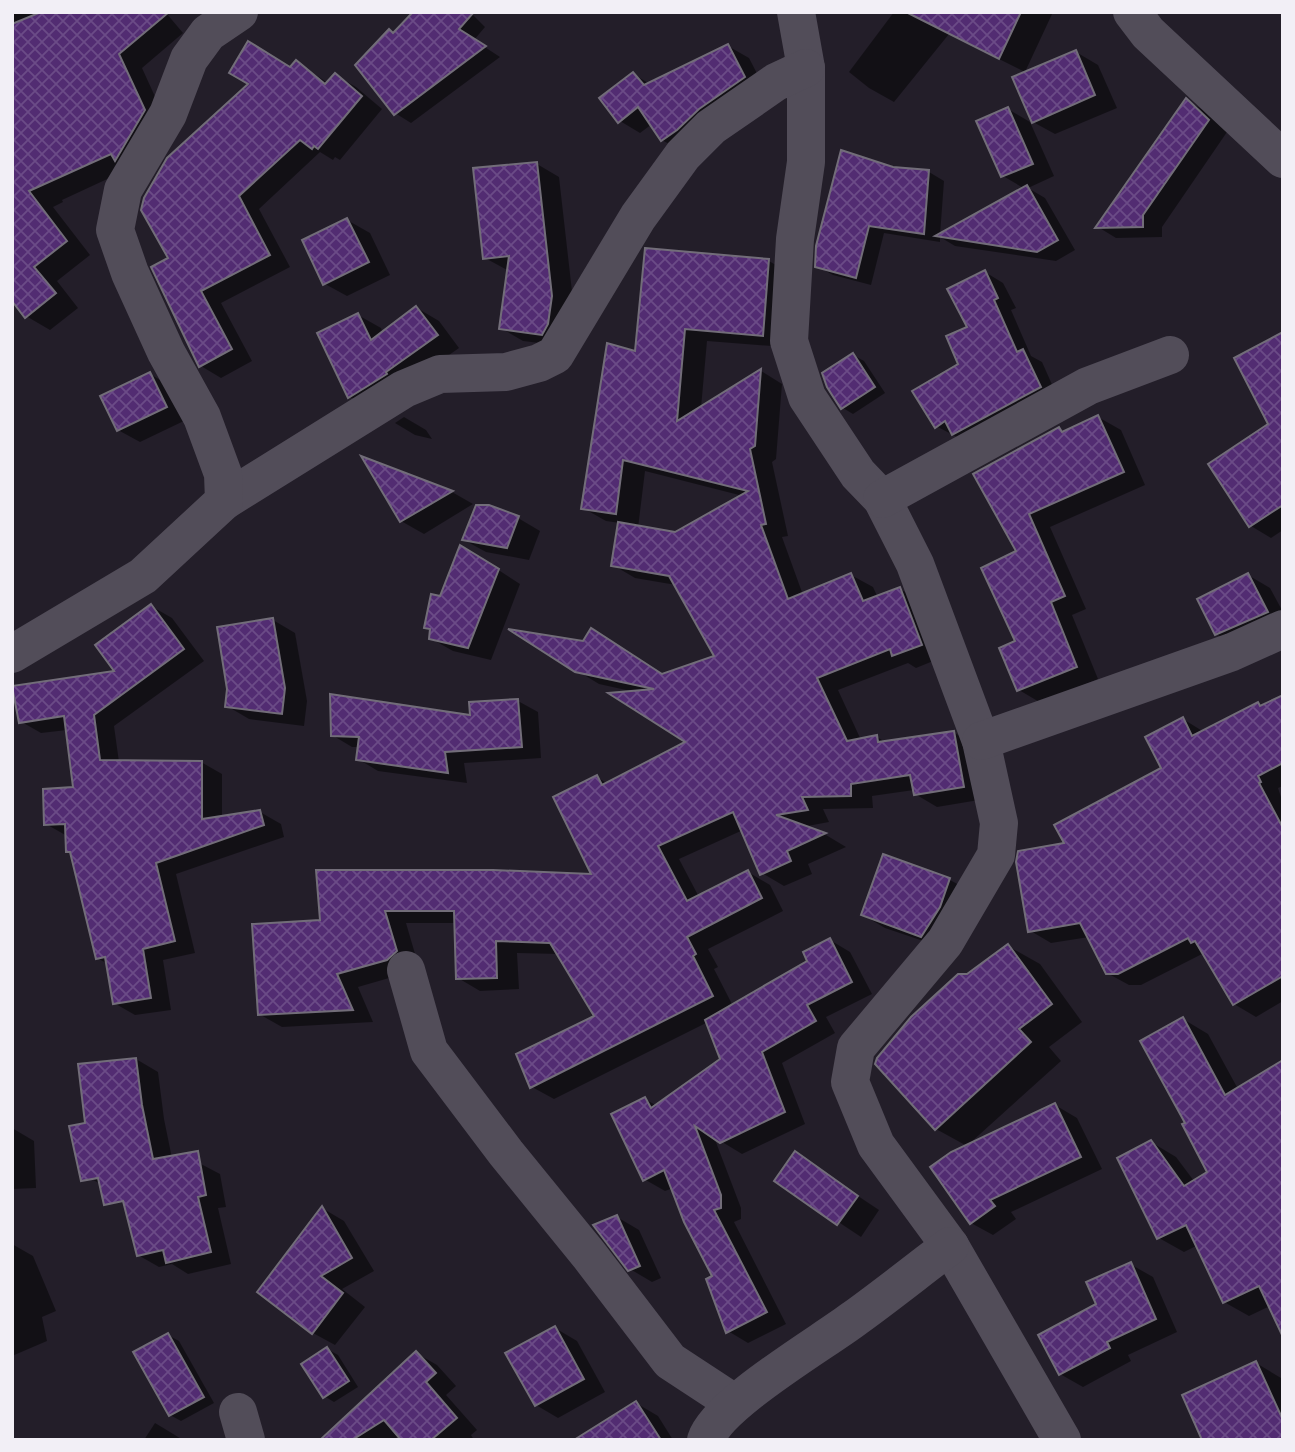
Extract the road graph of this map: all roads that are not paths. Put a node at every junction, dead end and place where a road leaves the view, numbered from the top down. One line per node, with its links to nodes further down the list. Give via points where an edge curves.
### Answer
1 (239, 12): 8 (street, via 208,33 190,59 168,114 123,190 115,230 166,352 202,417 223,474)
2 (796, 12): 4 (street)
3 (1132, 12): 5 (street, via 1148,33)
4 (806, 68): 7 (street, via 806,162 795,239 789,341 807,397 858,474); 8 (street, via 776,82 711,127 683,155 638,217 555,355 506,372 440,374 404,389)
5 (1283, 159)
6 (1170, 355): 7 (street, via 1088,386)
7 (882, 499): 11 (street, via 915,564)
8 (224, 501): 10 (street, via 143,576)
9 (1283, 629): 11 (street, via 1233,652)
10 (12, 654)
11 (981, 741): 13 (street, via 999,823 996,855 945,942 856,1048 850,1082 876,1144)
12 (405, 971): 14 (street, via 429,1051 506,1153 670,1361)
13 (950, 1246): 14 (street); 16 (street)
14 (734, 1403): 15 (street)
15 (706, 1440)
16 (1062, 1440)

